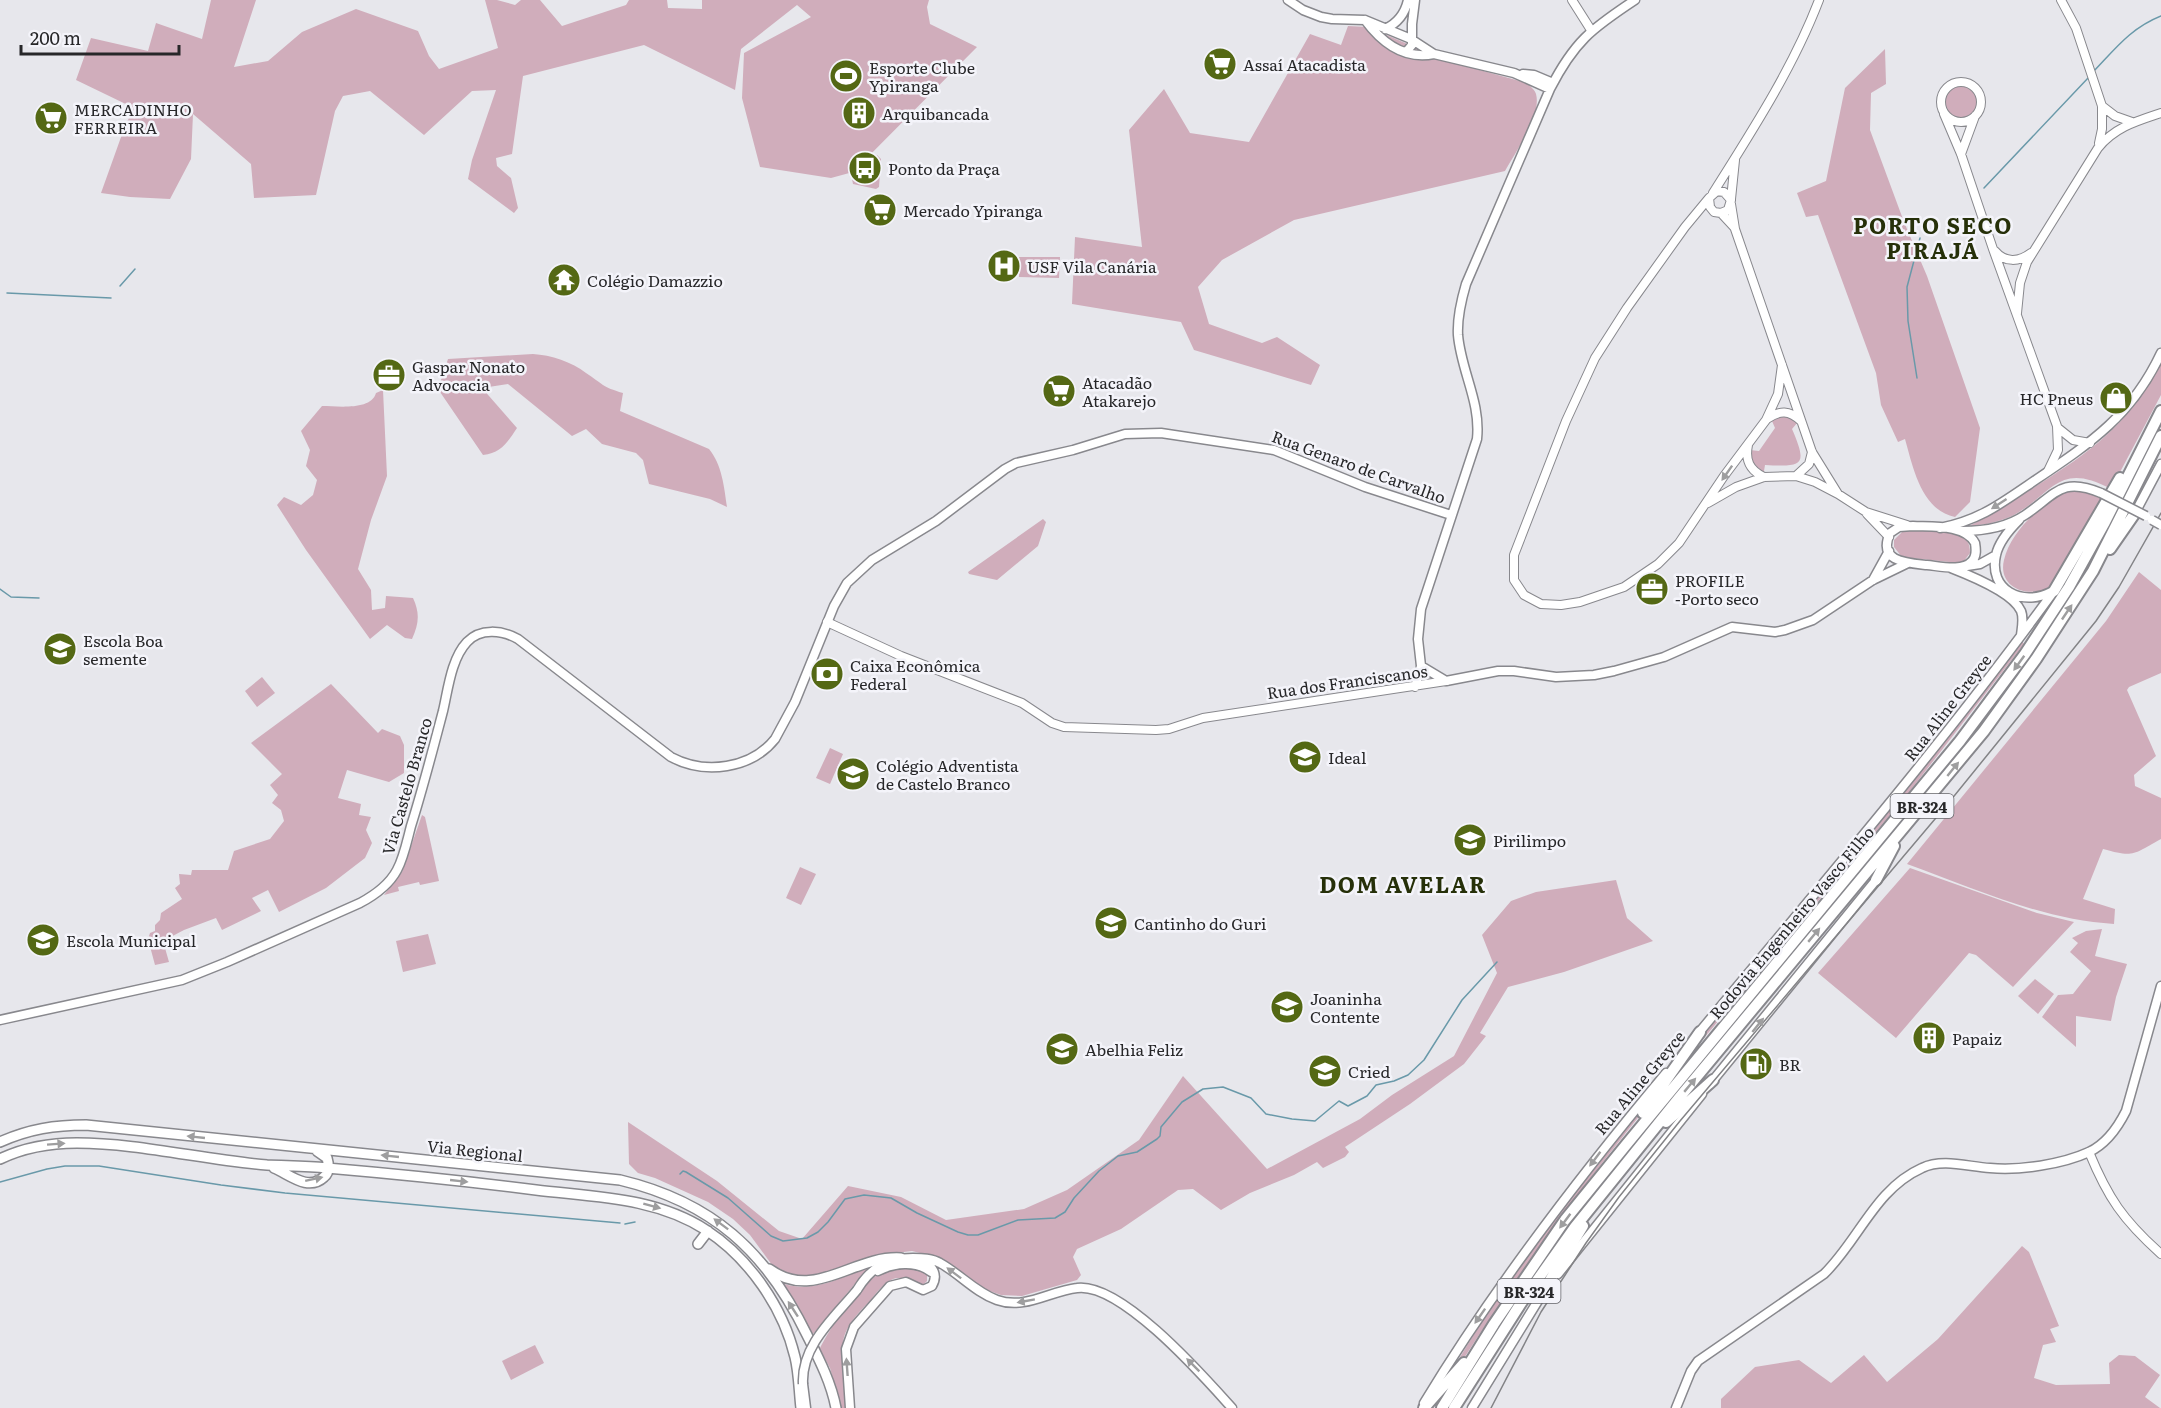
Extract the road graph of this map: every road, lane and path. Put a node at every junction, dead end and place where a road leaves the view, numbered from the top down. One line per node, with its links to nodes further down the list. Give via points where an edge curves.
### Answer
1 (1288, 0): 8 (main road, via 1321,17)
2 (1408, 0): 9 (main road, via 1403,15)
3 (1415, 0): 12 (main road)
4 (1572, 0): 10 (street)
5 (1635, 0): 10 (main road, Rua Genaro de Carvalho)
6 (1819, 0): 26 (street, via 1798,48)
7 (2061, 0): 18 (street, via 2076,28)
8 (1365, 20): 9 (main road); 11 (main road)
9 (1387, 28): 11 (main road); 12 (main road)
10 (1591, 30): 15 (main road, Rua Genaro de Carvalho)
11 (1379, 38): 13 (main road)
12 (1411, 39): 13 (main road); 14 (main road)
13 (1406, 52): 14 (main road)
14 (1434, 54): 16 (main road)
15 (1563, 66): 16 (main road); 17 (main road, Rua Genaro de Carvalho)
16 (1533, 78): 17 (main road); 19 (main road)
17 (1552, 86): 19 (main road, Rua Genaro de Carvalho)
18 (2102, 106): 23 (street); 24 (street)
19 (1542, 107): 52 (main road, Rua Genaro de Carvalho, via 1461,302 1459,341 1479,428)
20 (2161, 112): 23 (street)
21 (1944, 114): 22 (street, via 1959,122); 22 (street, via 1942,94 1958,82 1977,90 1981,103); 25 (street)
22 (1976, 115): 25 (street)
23 (2133, 122): 24 (street, via 2114,132)
24 (2098, 148): 33 (street)
25 (1961, 154): 32 (street)
26 (1735, 159): 27 (street); 28 (street)
27 (1711, 195): 28 (street, via 1725,192); 29 (street, via 1710,207); 30 (street)
28 (1731, 202): 29 (street, via 1728,210); 31 (street)
29 (1718, 212): 30 (street); 31 (street)
30 (1696, 214): 50 (street, via 1595,358 1514,555 1514,580 1532,601 1552,605 1580,602 1624,587 1658,564)
31 (1736, 229): 36 (street)
32 (1993, 249): 33 (street, via 2001,258 2012,261); 34 (street)
33 (2033, 252): 34 (street, via 2020,283)
34 (2017, 317): 40 (street)
35 (2161, 353): 42 (main road, via 2130,403)
36 (1782, 365): 38 (street, via 1778,394); 39 (street)
37 (2161, 411): 69 (highway); 89 (highway, Rodovia Engenheiro Vasco Filho / BR-324, one-way to 89, via 2069,587 1997,693)
38 (1766, 420): 39 (street, via 1786,412); 43 (street)
39 (1802, 422): 44 (street)
40 (2057, 426): 42 (street, via 2069,438); 46 (street, via 2058,450)
41 (2161, 436): 67 (highway, Rodovia Engenheiro Vasco Filho / BR-324)
42 (2090, 443): 46 (main road)
43 (1748, 444): 48 (street, via 1750,468); 50 (street, one-way to 50)
44 (1812, 452): 47 (street, via 1809,464); 49 (street)
45 (2161, 464): 54 (main road)
46 (2048, 472): 57 (main road, one-way to 57, via 1976,518)
47 (1796, 476): 48 (street); 49 (street)
48 (1764, 477): 50 (street)
49 (1838, 494): 51 (street)
50 (1707, 504)
51 (1866, 512): 56 (street); 60 (street)
52 (1451, 515): 70 (main road, Rua Genaro de Carvalho, via 1365,487 1274,450 1161,433 1125,434 1005,469 936,521 862,567 847,583); 72 (main road, via 1419,620)
53 (2025, 515): 54 (main road, bridge, via 2063,488 2079,486); 58 (main road); 61 (main road)
54 (2145, 516): 55 (main road, bridge); 67 (highway)
55 (2161, 525)
56 (1912, 526): 57 (main road); 60 (main road, via 1894,529)
57 (1940, 528): 59 (main road)
58 (1979, 530): 59 (main road); 61 (main road, via 1996,534)
59 (1958, 531): 65 (main road, via 1975,543 1974,559)
60 (1888, 537): 62 (main road)
61 (2001, 542): 63 (main road)
62 (1889, 551): 64 (main road, via 1896,560); 68 (main road, Rua dos Franciscanos)
63 (1996, 555): 65 (main road, via 1980,564); 69 (main road, via 1997,577 2008,591 2028,598)
64 (1908, 563): 66 (main road); 68 (main road, Rua dos Franciscanos)
65 (1963, 566): 66 (main road)
66 (1948, 567): 71 (main road, via 1979,580 2017,605 2022,617)
67 (2093, 571): 76 (highway, Rodovia Engenheiro Vasco Filho / BR-324, one-way to 67, via 1984,732)
68 (1873, 580): 73 (main road, Rua dos Franciscanos, via 1804,625 1775,632 1732,627 1664,657 1614,671 1575,677 1498,671)
69 (2054, 591): 71 (main road, Rua Aline Greyce)
70 (827, 622): 74 (street, Rua dos Franciscanos, via 901,656 1022,703 1052,723 1070,729 1164,730 1203,718); 75 (main road, Rua Genaro de Carvalho, via 795,702)
71 (2020, 637): 80 (main road, Rua Aline Greyce, via 1918,768)
72 (1422, 666): 73 (main road); 74 (street)
73 (1446, 681): 74 (street, Rua dos Franciscanos)
74 (1414, 687)
75 (772, 742): 79 (main road, Via Castelo Branco, via 734,765 688,765 671,758 518,639 503,633 482,633 468,640 458,657 400,863 378,892 195,975)
76 (1908, 824): 77 (highway); 83 (highway, Rodovia Engenheiro Vasco Filho / BR-324, one-way to 76)
77 (1876, 880): 81 (main road, one-way to 77)
78 (2161, 986): 85 (main road, via 2126,1111 2110,1135)
79 (0, 1020)
80 (1700, 1032): 89 (highway); 106 (main road, Rua Aline Greyce, one-way to 106, via 1600,1152 1520,1258 1454,1354)
81 (1713, 1080): 83 (highway); 99 (main road)
82 (0, 1143): 84 (main road, Via Regional, one-way to 82, via 86,1125 36,1129)
83 (1640, 1147): 90 (highway, Rodovia Engenheiro Vasco Filho / BR-324)
84 (309, 1148): 88 (main road, via 325,1156); 96 (main road, Via Regional, one-way to 84, via 715,1219 669,1194 640,1184)
85 (2089, 1152): 93 (street, via 2114,1204); 110 (main road, via 2029,1168 1993,1169 1940,1163 1911,1173 1883,1197 1845,1252 1824,1274 1698,1361)
86 (0, 1159): 87 (main road, Via Regional, one-way to 87, via 31,1147 79,1143)
87 (266, 1165): 88 (main road, Via Regional); 88 (main road, one-way to 88, via 308,1182 321,1179)
88 (329, 1168): 91 (main road, Via Regional, one-way to 91, via 634,1202 677,1214)
89 (1597, 1180): 100 (highway, Rodovia Engenheiro Vasco Filho / BR-324, one-way to 100)
90 (1612, 1181): 99 (highway); 108 (highway, Rodovia Engenheiro Vasco Filho / BR-324, via 1527,1294)
91 (708, 1231): 92 (main road); 101 (main road, Via Regional, via 756,1276 783,1320 795,1359)
92 (698, 1244)
93 (2161, 1254)
94 (901, 1258): 95 (main road); 96 (main road, via 881,1259 806,1282 785,1279); 98 (main road, via 877,1266)
95 (917, 1258): 97 (main road, via 934,1270); 105 (main road, one-way to 95, via 1167,1341 1104,1293 1076,1288 1032,1301 1004,1302 978,1291 937,1261)
96 (762, 1264): 103 (main road, Via Regional, one-way to 96, via 828,1380 798,1317)
97 (933, 1284): 98 (main road, via 927,1269 903,1265 875,1273); 104 (main road, one-way to 97, via 846,1349 854,1327 895,1283 906,1282 923,1290)
98 (857, 1290): 102 (main road, bridge, via 810,1348 803,1369)
99 (1541, 1295): 109 (main road)
100 (1484, 1340): 106 (highway); 107 (highway, Rodovia Engenheiro Vasco Filho / BR-324)
101 (801, 1408)
102 (806, 1408)
103 (836, 1408)
104 (850, 1408)
105 (1232, 1408)
106 (1423, 1408)
107 (1442, 1408)
108 (1454, 1408)
109 (1473, 1408)
110 (1676, 1408)

